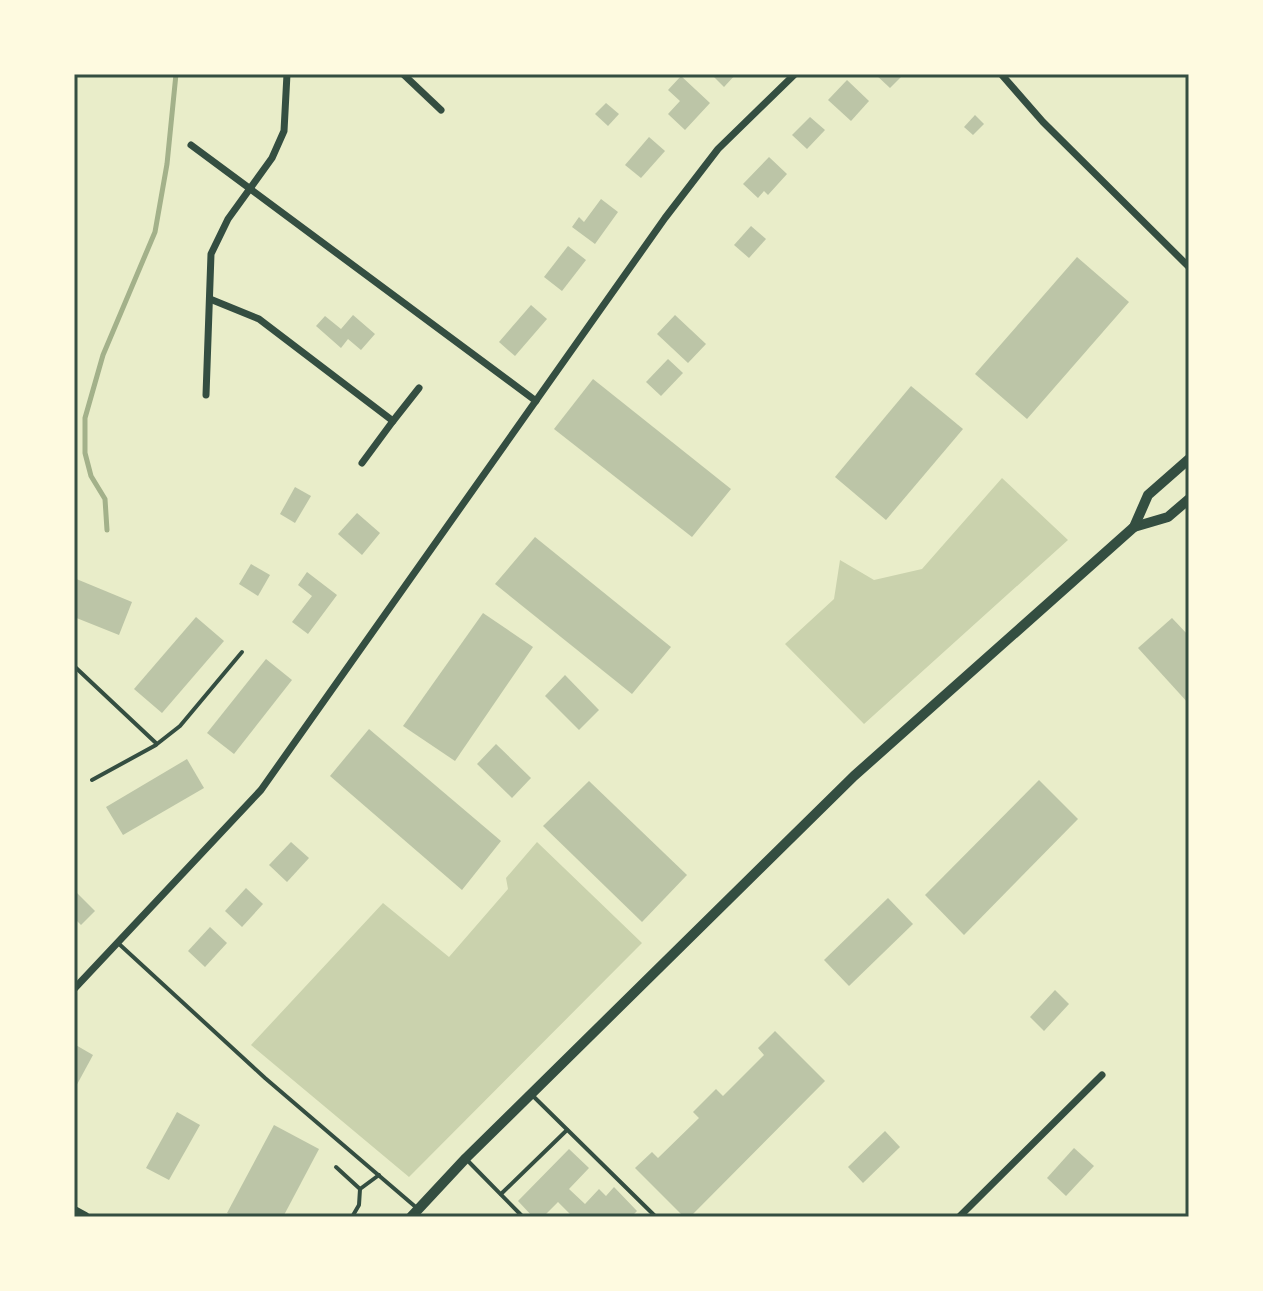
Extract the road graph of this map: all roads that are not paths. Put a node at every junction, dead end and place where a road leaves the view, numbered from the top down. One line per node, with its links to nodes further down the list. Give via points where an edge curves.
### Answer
1 (287, 74): 7 (street, via 284,131)
2 (403, 74): 5 (street)
3 (795, 74): 12 (street, via 718,149)
4 (1001, 74): 8 (street)
5 (441, 110)
6 (191, 145): 7 (street)
7 (249, 188): 9 (street, via 211,254); 12 (street)
8 (1189, 267)
9 (210, 299): 11 (street); 13 (street, via 259,319)
10 (419, 388): 13 (street)
11 (206, 395)
12 (536, 401): 22 (street, via 261,790)
13 (393, 421): 15 (street)
14 (1189, 459): 17 (main road, via 1148,495)
15 (362, 463)
16 (1189, 499): 17 (main road, via 1168,517)
17 (1134, 527): 25 (main road, via 854,776)
18 (242, 652): 20 (lane, via 180,726)
19 (74, 666): 20 (lane)
20 (157, 744): 21 (lane)
21 (92, 780)
22 (118, 943): 23 (street); 29 (lane)
23 (74, 989)
24 (1102, 1075): 38 (street)
25 (531, 1094): 26 (lane); 27 (main road)
26 (567, 1130): 31 (lane); 37 (lane)
27 (466, 1158): 31 (lane); 33 (main road)
28 (336, 1167): 30 (lane)
29 (379, 1175): 30 (lane); 33 (lane)
30 (360, 1189): 35 (lane)
31 (501, 1194): 36 (lane)
32 (74, 1211): 34 (main road)
33 (414, 1213)
34 (85, 1217)
35 (352, 1217)
36 (523, 1217)
37 (656, 1217)
38 (959, 1217)

